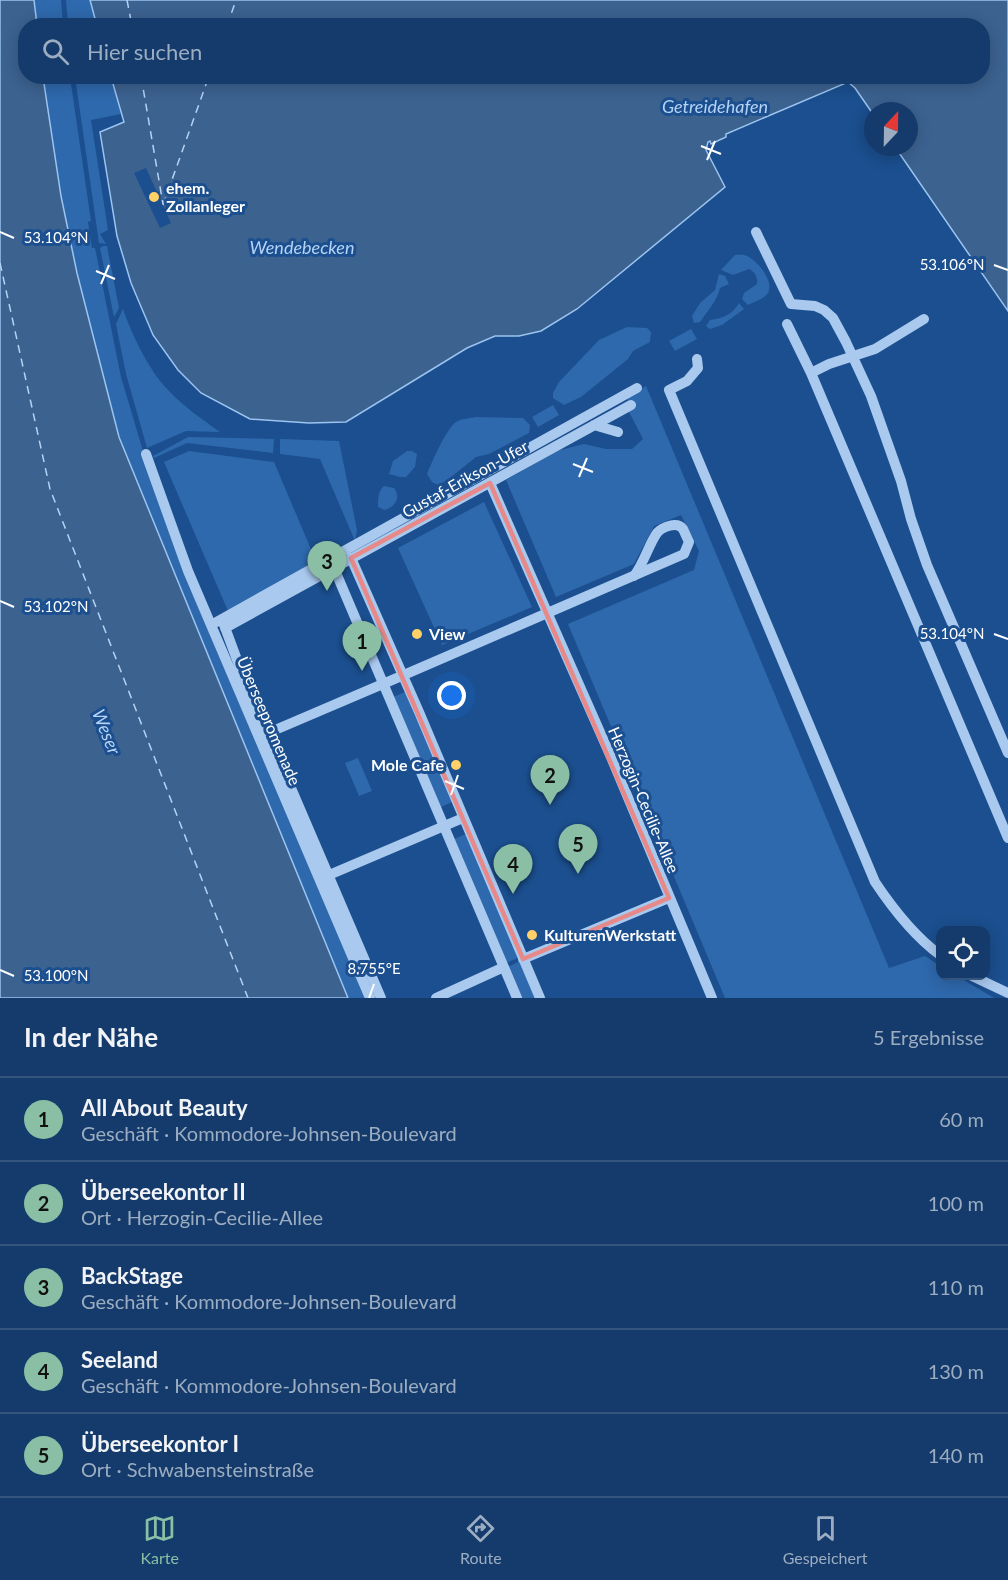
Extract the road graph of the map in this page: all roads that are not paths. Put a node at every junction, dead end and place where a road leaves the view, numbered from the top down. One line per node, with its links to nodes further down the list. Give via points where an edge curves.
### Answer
1 (756, 232): 4 (street, via 791,303 824,310 833,318)
2 (924, 319): 4 (street, via 875,349)
3 (787, 324): 6 (street)
4 (853, 357): 6 (street); 22 (street, via 875,406 927,565)
5 (697, 359): 28 (street, via 698,368 687,381 669,390 875,882 894,909)
6 (811, 373): 25 (street)
7 (637, 387): 17 (street)
8 (631, 405): 9 (street, Gustaf-Erikson-Ufer)
9 (594, 425): 10 (street); 12 (street, Gustaf-Erikson-Ufer)
10 (618, 432)
11 (146, 454): 18 (street, Überseepromenade)
12 (490, 483): 13 (street, Gustaf-Erikson-Ufer); 16 (street, Herzogin-Cecilie-Allee)
13 (351, 558): 14 (street, Gustaf-Erikson-Ufer); 19 (street)
14 (334, 568): 17 (street, Gustaf-Erikson-Ufer); 20 (street)
15 (634, 576): 15 (street, via 684,554 688,543 678,525 656,534); 16 (street)
16 (547, 613): 19 (street); 27 (street, Herzogin-Cecilie-Allee)
17 (223, 623): 18 (street); 21 (street, Überseepromenade)
18 (211, 626): 33 (street, Überseepromenade)
19 (403, 674): 20 (street); 23 (street)
20 (383, 683): 21 (street); 24 (street)
21 (268, 733): 26 (street, Überseepromenade)
22 (1008, 753)
23 (463, 818): 24 (street); 29 (street)
24 (445, 826): 26 (street); 30 (street)
25 (1008, 838)
26 (329, 874): 34 (street, Überseepromenade)
27 (669, 898): 29 (street); 38 (street, Herzogin-Cecilie-Allee)
28 (936, 952)
29 (523, 958): 37 (street)
30 (504, 967): 35 (street); 36 (street)
31 (981, 980): 32 (street)
32 (1008, 993)
33 (370, 998)
34 (381, 998)
35 (436, 998)
36 (517, 998)
37 (540, 998)
38 (712, 998)

